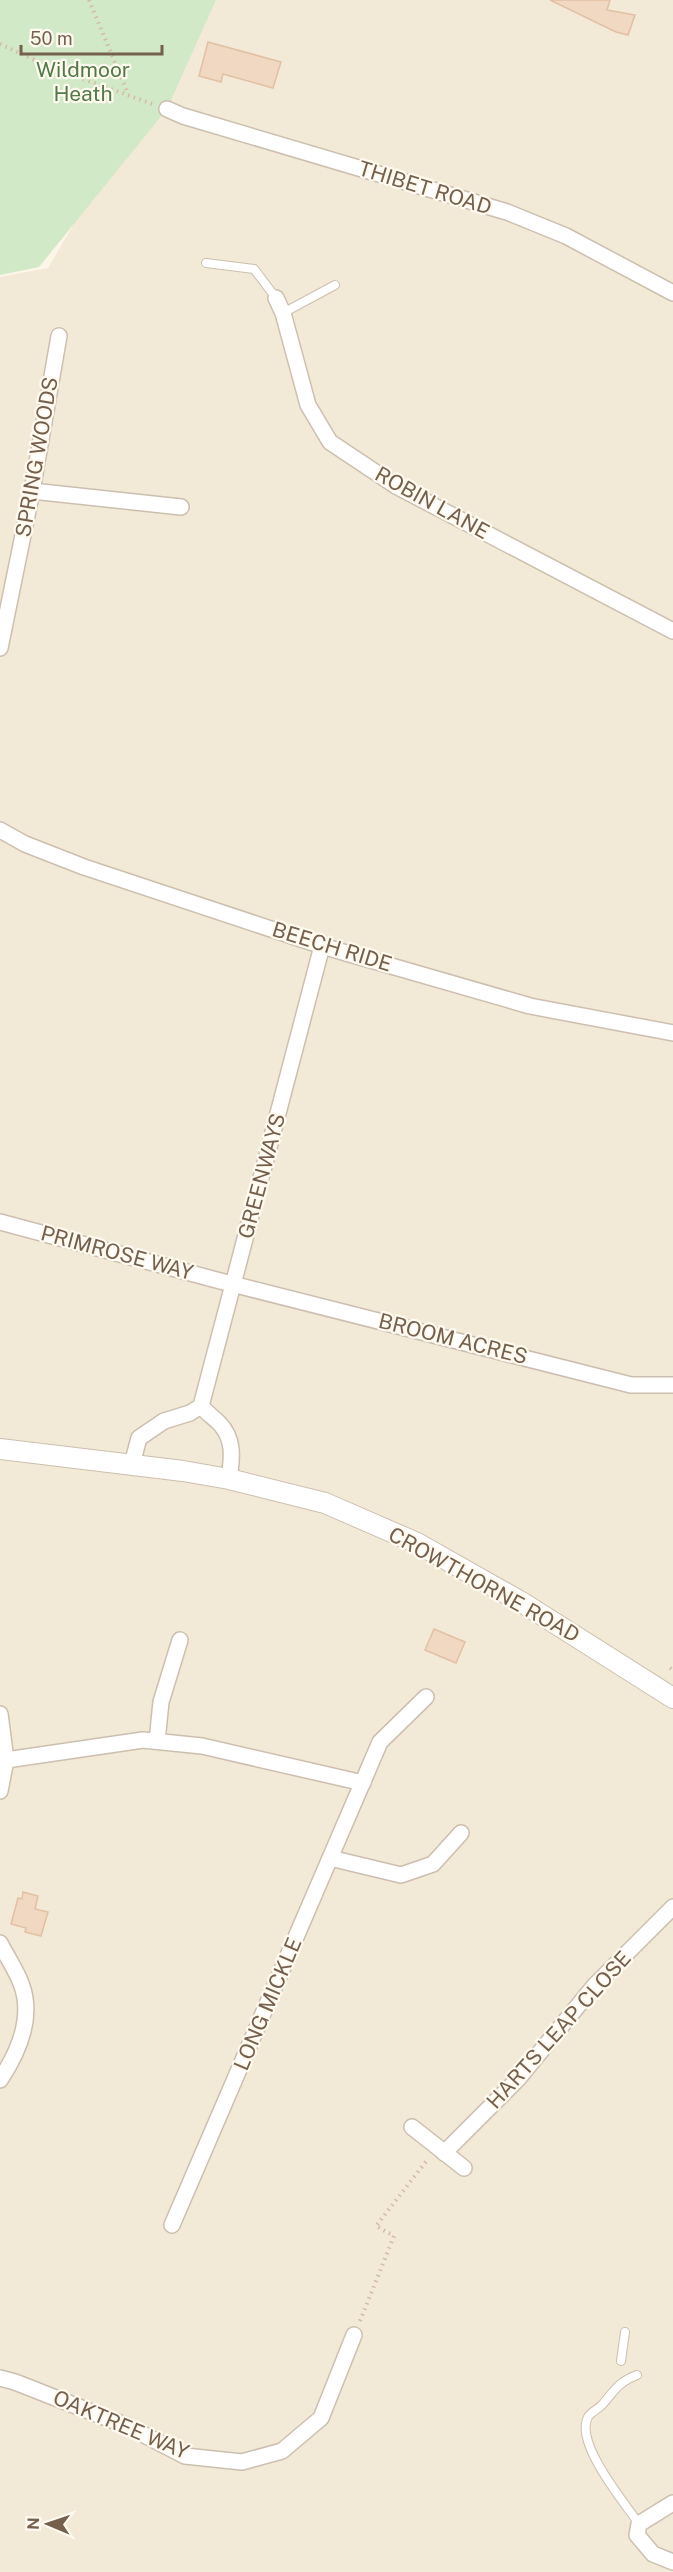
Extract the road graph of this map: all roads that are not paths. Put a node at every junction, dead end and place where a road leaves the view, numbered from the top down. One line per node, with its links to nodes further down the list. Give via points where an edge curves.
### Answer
1 (167, 109): 4 (street, THIBET ROAD, via 507,212 566,236)
2 (206, 263): 5 (lane, via 254,269)
3 (335, 285): 6 (lane)
4 (673, 293)
5 (276, 298): 6 (street, ROBIN LANE)
6 (283, 313): 10 (street, ROBIN LANE, via 308,405 330,442 396,486)
7 (59, 336): 8 (street, SPRING WOODS)
8 (32, 491): 9 (street); 11 (street, SPRING WOODS)
9 (181, 507)
10 (673, 631)
11 (0, 648)
12 (0, 830): 13 (street, BEECH RIDE, via 84,867)
13 (322, 946): 14 (street, BEECH RIDE, via 530,1006); 16 (street, GREENWAYS)
14 (673, 1033)
15 (0, 1222): 16 (street, PRIMROSE WAY)
16 (234, 1284): 17 (street, BROOM ACRES, via 631,1385); 18 (street, GREENWAYS)
17 (673, 1385)
18 (201, 1406): 20 (street, via 164,1421 139,1438); 21 (street, via 229,1438)
19 (0, 1449): 20 (street, CROWTHORNE ROAD)
20 (132, 1464): 21 (street, CROWTHORNE ROAD)
21 (229, 1479): 23 (street, CROWTHORNE ROAD, via 325,1503 417,1543)
22 (180, 1640): 26 (street, via 161,1702)
23 (671, 1691)
24 (426, 1697): 28 (street, LONG MICKLE, via 380,1742)
25 (0, 1714): 27 (street)
26 (157, 1741): 27 (street); 28 (street, via 202,1746)
27 (6, 1760): 29 (street)
28 (363, 1783): 31 (street, LONG MICKLE)
29 (0, 1791)
30 (461, 1833): 31 (street, via 433,1864 401,1875)
31 (330, 1858): 38 (street, LONG MICKLE)
32 (673, 1907): 36 (street, HARTS LEAP CLOSE, via 595,1986 518,2079)
33 (0, 1943): 34 (street, via 22,1986 26,2022 12,2061)
34 (0, 2080)
35 (412, 2127): 36 (street)
36 (441, 2150): 37 (street)
37 (464, 2168)
38 (172, 2225)
39 (625, 2332): 41 (lane)
40 (354, 2335): 43 (street, OAKTREE WAY, via 321,2418 282,2451 242,2462 185,2456 128,2426)
41 (621, 2361)
42 (637, 2375): 45 (lane, via 615,2387 588,2418 586,2431 599,2466)
43 (0, 2379)
44 (673, 2503): 45 (street)
45 (639, 2524): 46 (street, via 637,2535 653,2554)
46 (673, 2562)

